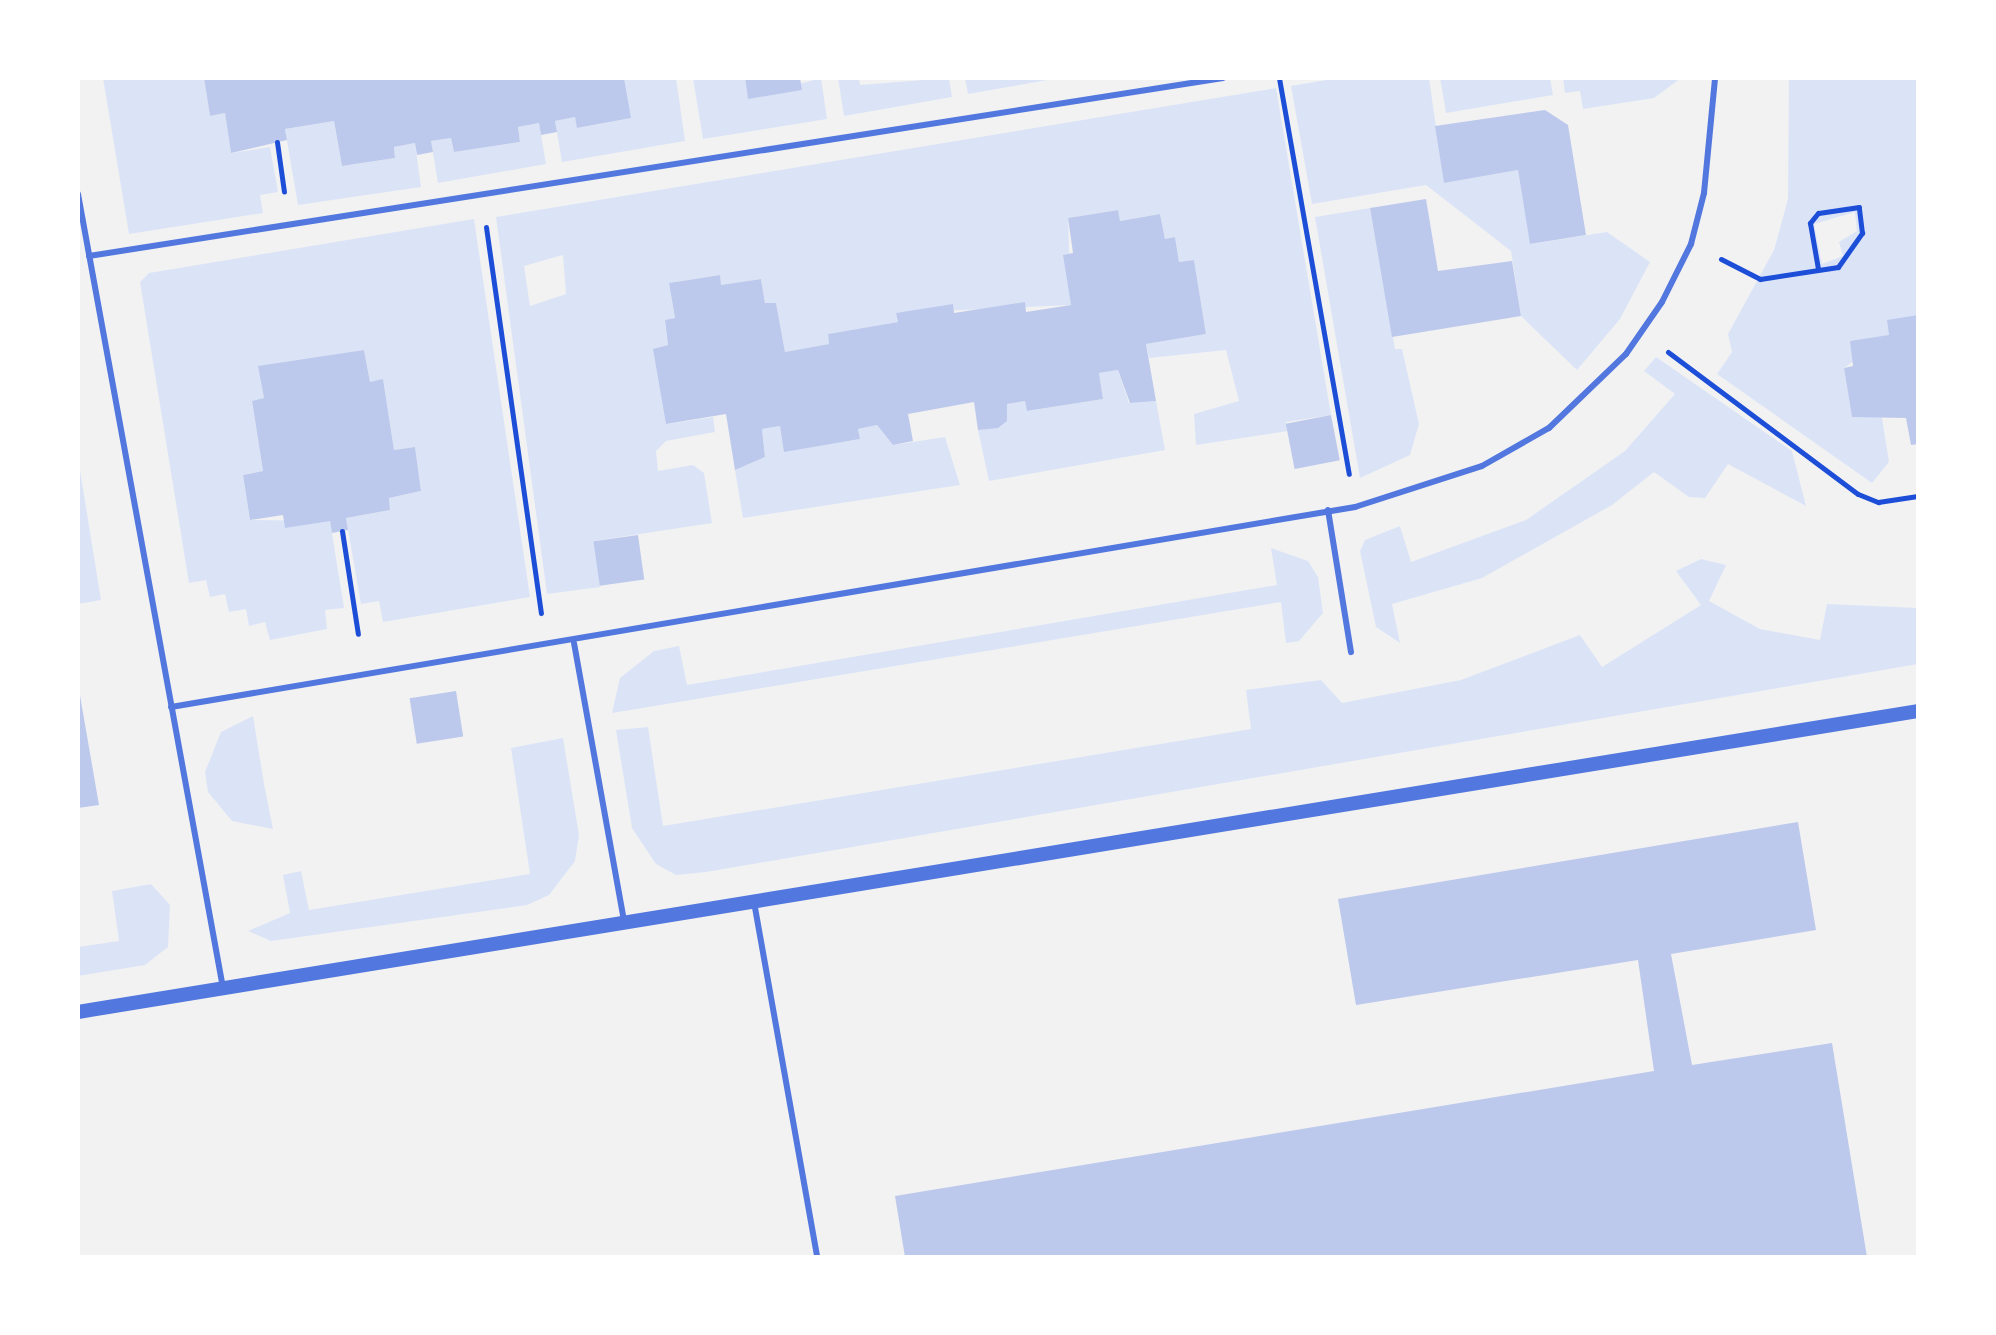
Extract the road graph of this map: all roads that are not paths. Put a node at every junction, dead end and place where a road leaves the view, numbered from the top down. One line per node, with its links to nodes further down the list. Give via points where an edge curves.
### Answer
1 (1223, 78): 4 (lane)
2 (1715, 78): 5 (lane, via 1691,244 1641,332 1549,428 1482,466 1355,507)
3 (78, 194): 4 (lane)
4 (89, 256): 8 (lane)
5 (1328, 510): 6 (lane); 7 (lane)
6 (574, 643): 8 (lane); 11 (lane)
7 (1351, 652)
8 (171, 707): 12 (lane)
9 (1918, 711): 10 (street)
10 (754, 901): 11 (street); 14 (lane)
11 (624, 922): 12 (street)
12 (223, 988): 13 (street)
13 (78, 1012)
14 (817, 1257)

